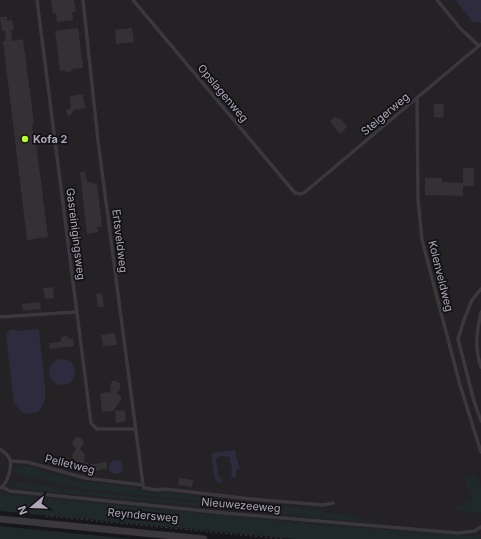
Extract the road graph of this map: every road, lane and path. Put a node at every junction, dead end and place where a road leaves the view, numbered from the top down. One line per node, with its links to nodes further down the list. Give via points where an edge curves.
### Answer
1 (37, 0): 9 (lane, Gasreinigingsweg)
2 (82, 0): 14 (lane, Ertsveldweg)
3 (133, 0): 7 (lane, Opslagenweg, via 295,193)
4 (437, 0): 5 (lane, via 460,28)
5 (480, 45): 6 (lane, Steigerweg)
6 (416, 99): 7 (lane, Steigerweg); 16 (lane, Kolenveldweg, via 418,199 422,240 460,385)
7 (301, 194)
8 (481, 289): 13 (lane, via 472,300 458,339)
9 (76, 312): 11 (lane); 14 (lane, Gasreinigingsweg, via 91,423 97,429)
10 (481, 312): 12 (lane, via 477,355)
11 (0, 317)
12 (481, 366)
13 (481, 421)
14 (135, 429): 18 (lane, Ertsveldweg)
15 (0, 449): 17 (lane, via 9,456)
16 (481, 452)
17 (10, 461): 18 (lane, Pelletweg, via 27,462 85,478); 19 (lane, via 9,472)
18 (142, 485): 20 (lane, Pelletweg, via 144,488 158,490 323,506)
19 (1, 487): 25 (lane, Nieuwezeeweg, via 10,491 235,514 458,533 475,531)
20 (333, 503)
21 (22, 508): 22 (path)
22 (21, 514)
23 (41, 516): 27 (path, Reyndersweg)
24 (0, 519): 26 (street, Reyndersweg)
25 (481, 527)
26 (204, 539)
27 (284, 539)

